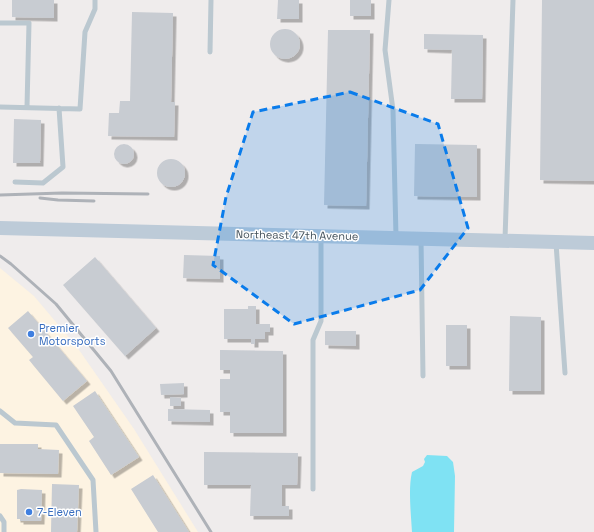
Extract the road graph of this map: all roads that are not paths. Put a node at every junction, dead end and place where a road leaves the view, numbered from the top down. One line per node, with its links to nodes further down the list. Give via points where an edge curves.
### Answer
1 (96, 0): 9 (lane, via 85,32 80,109)
2 (211, 0): 6 (lane)
3 (389, 0): 13 (lane, via 386,50 393,110)
4 (513, 0): 15 (lane)
5 (0, 23): 8 (lane, via 29,23)
6 (210, 52)
7 (0, 107): 8 (lane)
8 (26, 107): 9 (lane)
9 (59, 108): 10 (lane, via 63,167 43,183)
10 (15, 182)
11 (0, 228): 12 (street, Northeast 47th Avenue)
12 (321, 236): 13 (street, Northeast 47th Avenue); 21 (lane, via 320,321 313,340)
13 (396, 238): 14 (street, Northeast 47th Avenue)
14 (421, 238): 15 (street, Northeast 47th Avenue); 19 (lane)
15 (505, 240): 16 (street, Northeast 47th Avenue)
16 (556, 242): 17 (street, Northeast 47th Avenue); 18 (lane)
17 (594, 242)
18 (565, 373)
19 (424, 376)
20 (0, 411): 24 (lane, via 14,423 56,425 93,480)
21 (313, 489)
22 (0, 516): 23 (lane, via 4,522)
23 (4, 532)
24 (96, 532)

